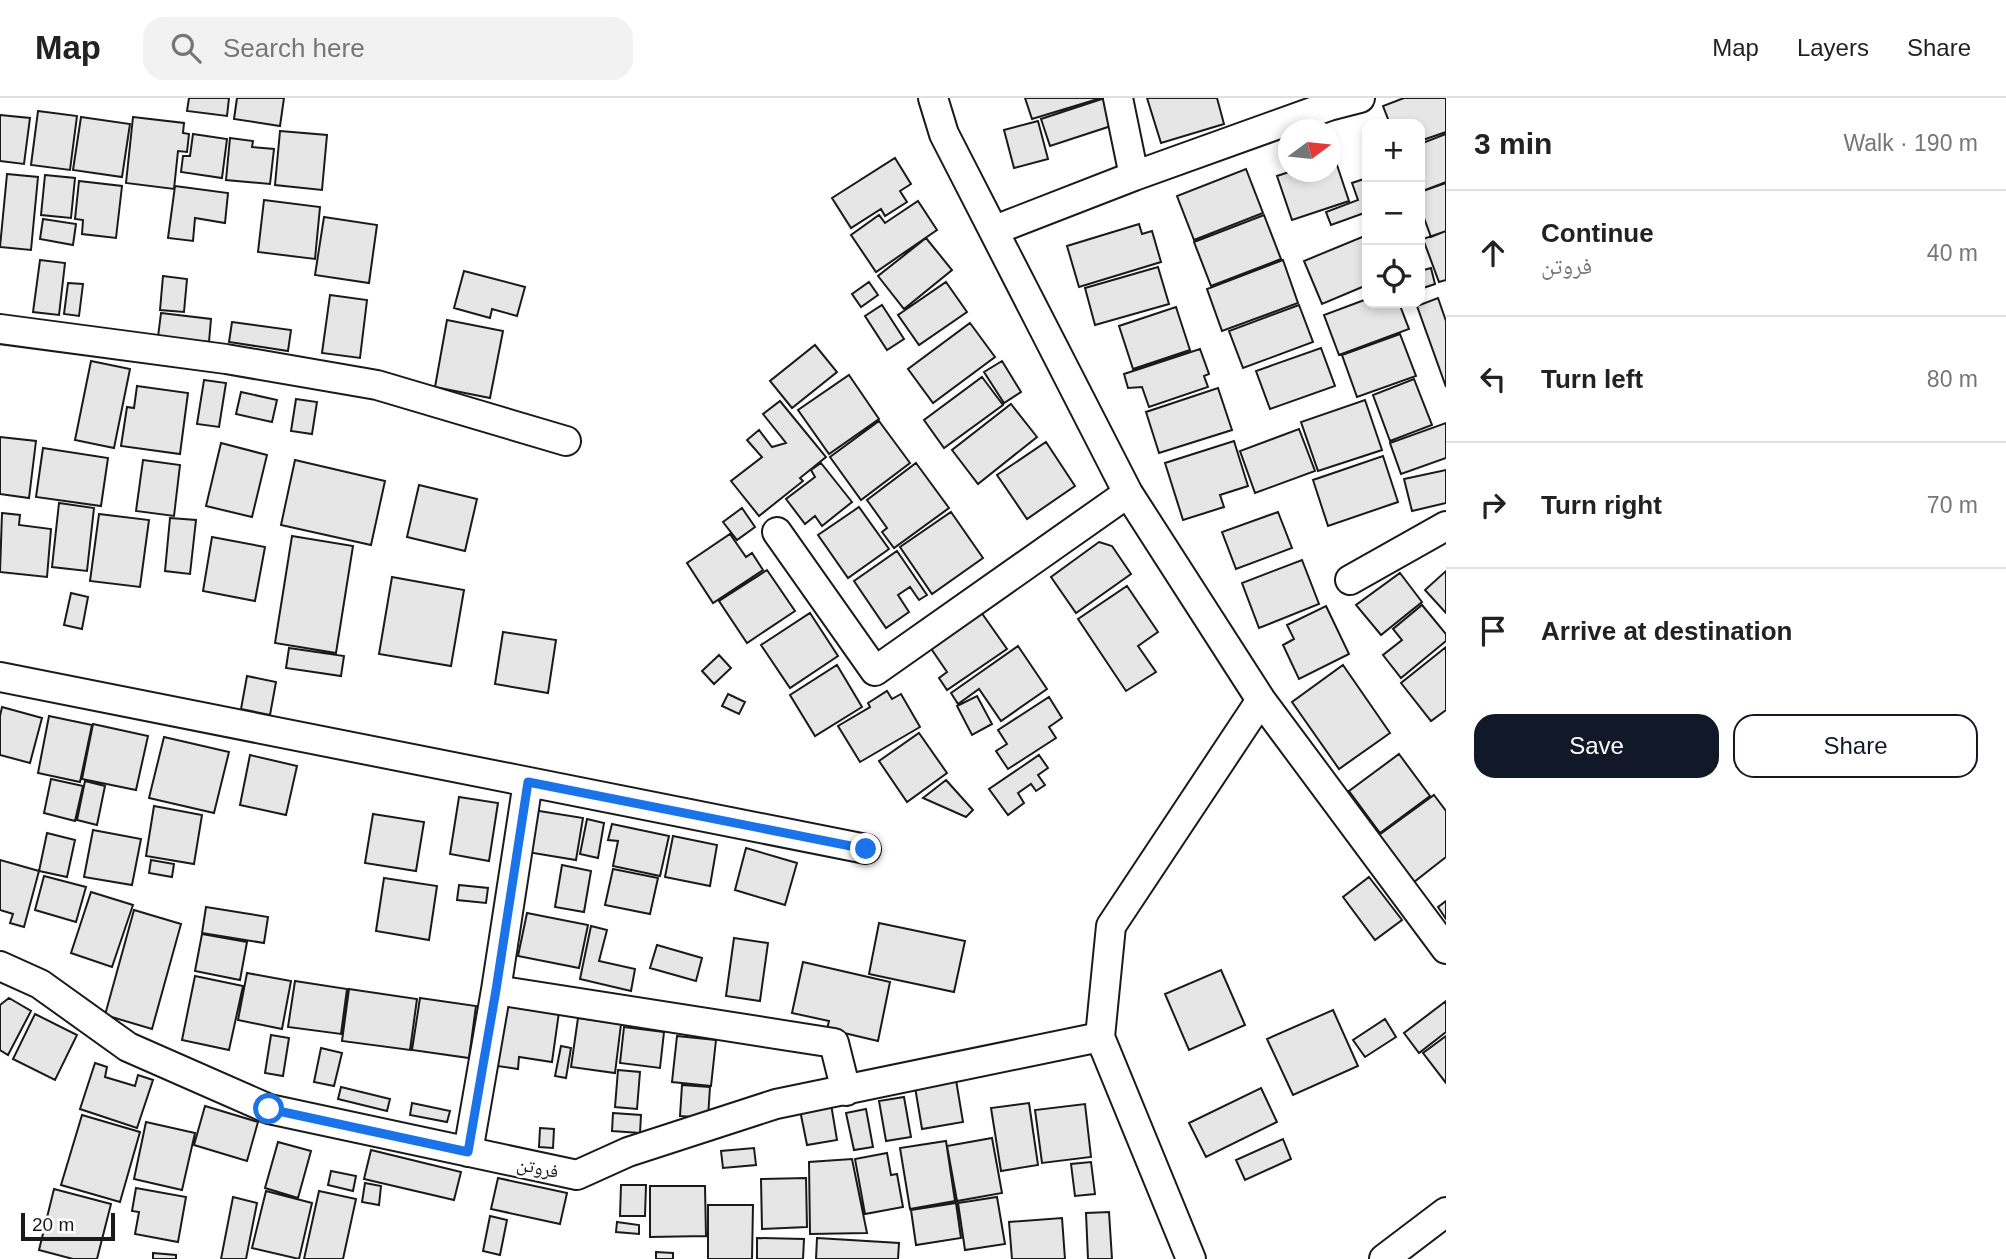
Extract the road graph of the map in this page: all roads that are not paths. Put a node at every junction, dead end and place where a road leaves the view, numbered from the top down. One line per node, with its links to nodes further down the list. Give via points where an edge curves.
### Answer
1 (933, 98): 6 (street, via 944,134)
2 (1118, 98): 5 (street)
3 (1360, 98): 4 (street)
4 (1328, 102): 5 (street)
5 (1134, 176): 6 (street)
6 (995, 230): 9 (street)
7 (0, 329): 8 (street, via 226,359 377,385)
8 (566, 442)
9 (1128, 493): 11 (street, via 875,671); 14 (street)
10 (1446, 526): 12 (street)
11 (777, 532)
12 (1350, 580)
13 (0, 677): 15 (street)
14 (1261, 700): 17 (street); 20 (street, via 1111,926)
15 (528, 782): 16 (street); 19 (street)
16 (866, 849)
17 (1446, 949)
18 (0, 966): 22 (street, فروتن, via 40,984 128,1047 269,1109)
19 (496, 990): 21 (street, via 834,1042); 22 (street)
20 (1100, 1037): 21 (street, فروتن); 24 (street)
21 (846, 1091): 22 (street, فروتن, via 776,1104 628,1152 577,1175)
22 (468, 1152)
23 (1446, 1212): 25 (street)
24 (1191, 1259)
25 (1384, 1259)

